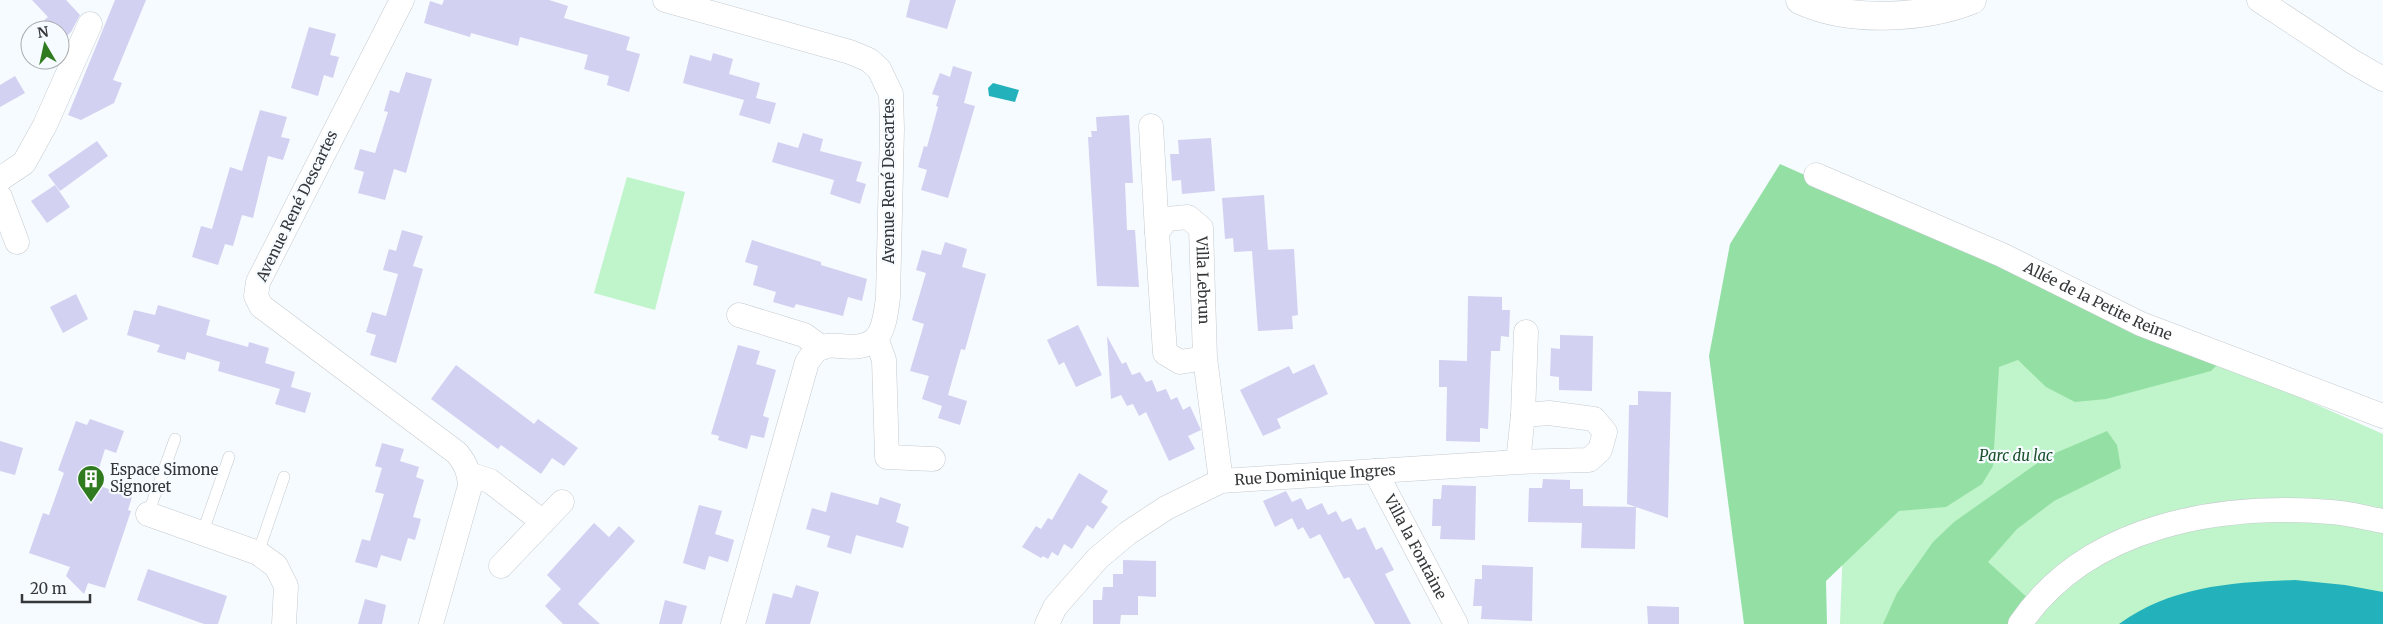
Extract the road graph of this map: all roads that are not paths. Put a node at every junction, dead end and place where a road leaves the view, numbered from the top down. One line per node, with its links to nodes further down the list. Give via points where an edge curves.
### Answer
1 (402, 0): 26 (street, Avenue René Descartes, via 258,282 256,296 261,306 457,453)
2 (665, 0): 16 (street, Avenue René Descartes, via 850,52 869,60 886,80 892,130 888,297 886,319)
3 (1800, 0): 4 (main road, via 1850,13 1894,16 1937,10)
4 (1972, 0)
5 (2259, 0): 7 (street)
6 (90, 24): 10 (street, via 24,163)
7 (2383, 78)
8 (1151, 126): 12 (street)
9 (1816, 175): 20 (street, Allée de la Petite Reine, via 2002,255 2141,324)
10 (0, 178)
11 (0, 197): 13 (street)
12 (1156, 232): 18 (street, via 1165,353 1180,362); 18 (street, Villa Lebrun, via 1167,219 1188,217 1201,228)
13 (17, 242)
14 (739, 315): 17 (street, via 804,335)
15 (1526, 332): 19 (street)
16 (876, 338): 17 (street, via 858,348 830,345); 23 (street, via 884,360 887,456)
17 (822, 348): 38 (street, via 816,350 807,362)
18 (1205, 358): 28 (street, Villa Lebrun)
19 (1523, 415): 24 (street); 24 (street, Rue Dominique Ingres, via 1549,413 1594,419 1605,432 1600,450 1589,460)
20 (2383, 416)
21 (175, 439): 30 (lane)
22 (230, 456): 33 (lane)
23 (933, 459)
24 (1518, 462): 25 (street, Rue Dominique Ingres)
25 (1375, 472): 28 (street, Rue Dominique Ingres); 40 (street, Villa la Fontaine)
26 (469, 474): 32 (street, via 490,481); 37 (street, via 467,498)
27 (284, 477): 34 (lane)
28 (1221, 481): 39 (street, Rue Dominique Ingres, via 1166,508 1098,558 1055,607)
29 (562, 502): 32 (street)
30 (148, 514): 33 (street)
31 (2383, 521): 41 (street, via 2332,512 2235,512 2153,528 2091,557 2036,600)
32 (542, 522): 35 (street)
33 (202, 534): 34 (street)
34 (258, 553): 36 (street, via 276,566 286,586)
35 (501, 566)
36 (284, 624)
37 (431, 624)
38 (733, 624)
39 (1047, 624)
40 (1456, 624)
41 (2020, 624)

